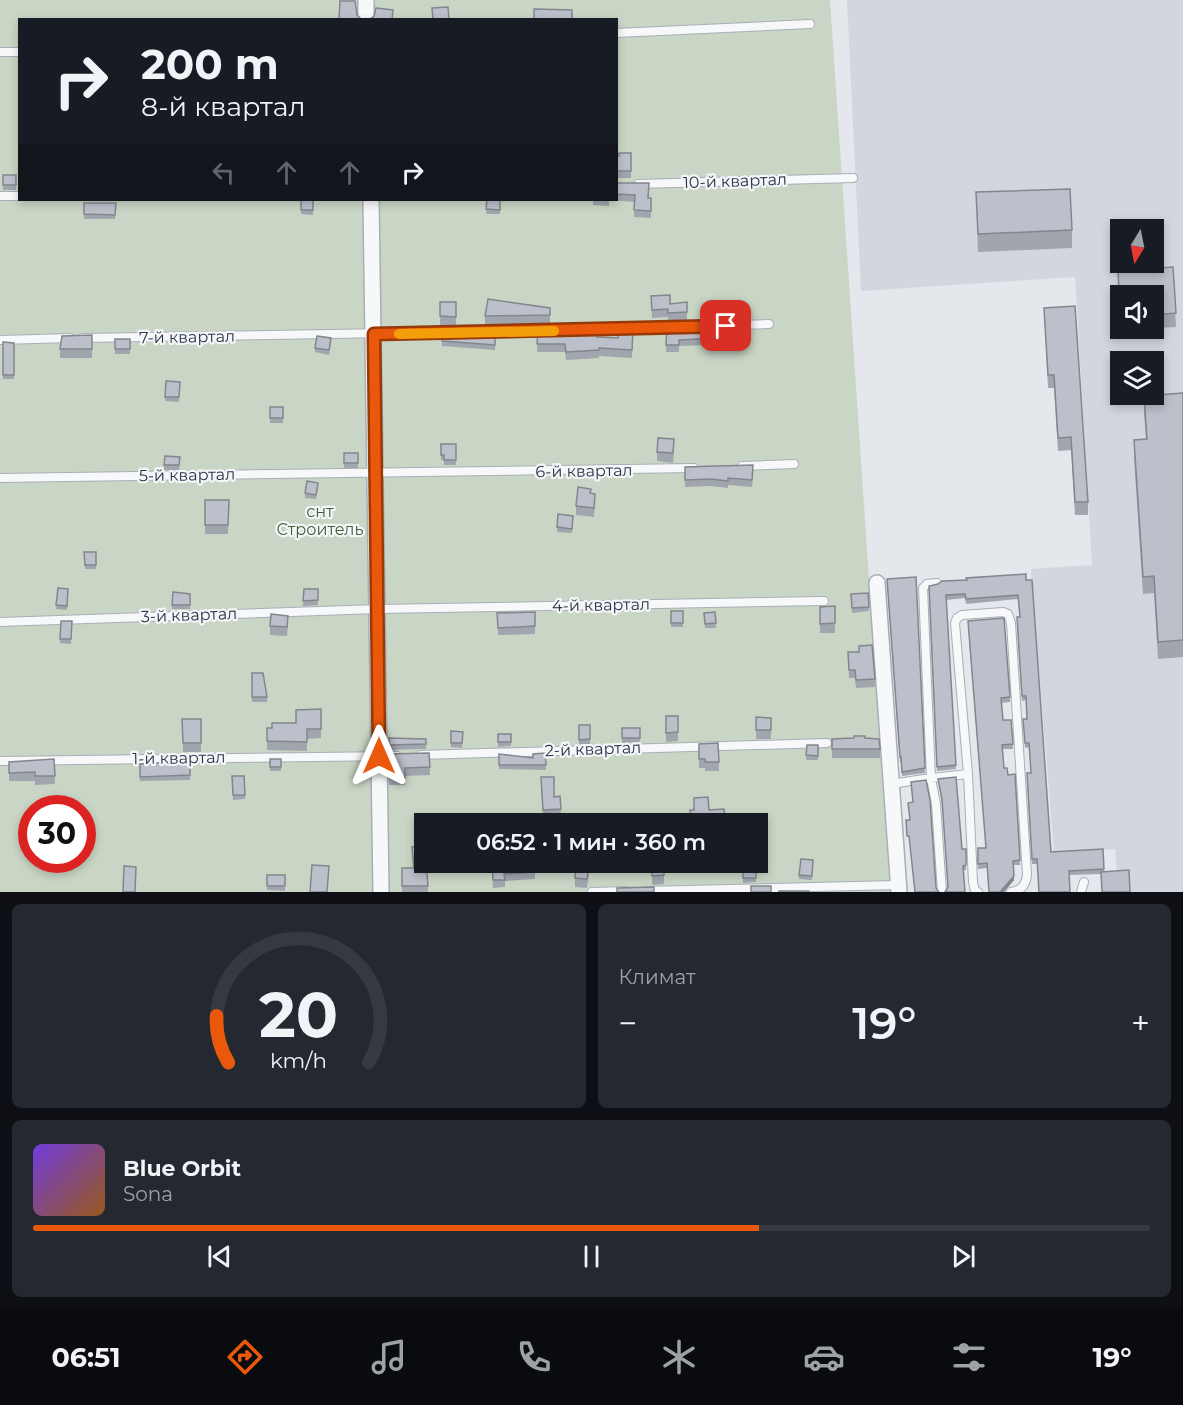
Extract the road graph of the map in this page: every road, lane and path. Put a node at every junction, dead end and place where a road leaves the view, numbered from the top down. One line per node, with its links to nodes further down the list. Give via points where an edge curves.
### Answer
1 (366, 0): 2 (street)
2 (366, 18)
3 (810, 24): 4 (lane)
4 (618, 33)
5 (18, 51): 6 (lane)
6 (0, 52)
7 (853, 178): 8 (lane, 10-й квартал)
8 (628, 184)
9 (0, 196): 10 (lane)
10 (18, 196)
11 (370, 201): 13 (street)
12 (769, 324): 13 (lane, 7-й квартал)
13 (374, 334): 14 (lane, 7-й квартал); 18 (street)
14 (0, 340)
15 (794, 464): 16 (lane)
16 (738, 466)
17 (704, 468): 18 (lane, 6-й квартал)
18 (375, 473): 19 (lane, 5-й квартал); 23 (street)
19 (0, 478)
20 (877, 583): 32 (street)
21 (937, 583): 31 (lane, via 923,588)
22 (824, 601): 23 (lane, 4-й квартал)
23 (378, 609): 24 (lane, 3-й квартал); 27 (street)
24 (0, 622)
25 (827, 743): 26 (lane, 2-й квартал)
26 (414, 755)
27 (379, 756): 28 (lane); 29 (lane, 1-й квартал); 35 (street)
28 (402, 756)
29 (0, 761)
30 (968, 774): 31 (lane); 38 (lane, via 973,882); 39 (lane, via 955,623 962,615 1007,613 1011,622 1027,875 1025,885)
31 (931, 778): 32 (lane); 37 (lane)
32 (891, 784): 34 (street)
33 (1083, 882): 40 (lane)
34 (898, 889): 36 (lane)
35 (381, 892)
36 (592, 892)
37 (942, 892)
38 (978, 892)
39 (1011, 892)
40 (1081, 892)

